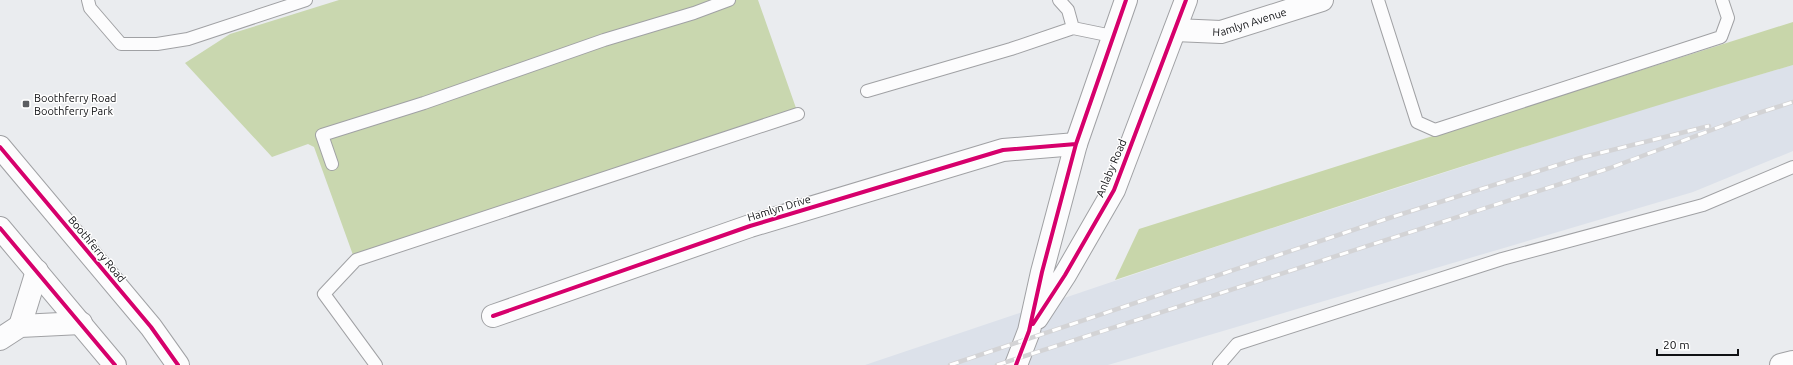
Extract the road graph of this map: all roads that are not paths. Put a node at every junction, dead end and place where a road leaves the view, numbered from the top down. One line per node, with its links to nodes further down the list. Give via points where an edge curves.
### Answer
1 (88, 0): 2 (lane, via 90,8 120,44 157,44 188,39)
2 (306, 0)
3 (729, 0): 17 (lane, via 322,135)
4 (1059, 0): 10 (lane, via 1068,10)
5 (1126, 0): 12 (main road, Anlaby Road)
6 (1186, 0): 11 (main road, Anlaby Road)
7 (1322, 0): 11 (main road, Hamlyn Avenue, via 1220,32)
8 (1378, 0): 9 (lane, via 1417,122 1435,130 1721,37 1728,18)
9 (1722, 0)
10 (1073, 28): 12 (lane); 13 (lane)
11 (1175, 30): 24 (main road, Anlaby Road, via 1114,190)
12 (1112, 36): 15 (main road, Anlaby Road)
13 (867, 91)
14 (798, 114): 29 (lane, via 356,260 324,294)
15 (1076, 144): 21 (main road, Hamlyn Drive, via 1003,150 750,226); 24 (main road, Anlaby Road)
16 (0, 147): 28 (main road, Boothferry Road, via 151,327)
17 (332, 164)
18 (1793, 167): 31 (lane, via 1702,204 1502,259 1237,344)
19 (0, 228): 20 (main road)
20 (37, 271): 22 (main road); 23 (main road)
21 (493, 316)
22 (81, 323): 23 (main road); 27 (main road)
23 (20, 326): 25 (main road)
24 (1029, 331): 30 (main road, Anlaby Road)
25 (0, 339)
26 (1793, 362): 32 (main road)
27 (115, 365)
28 (178, 365)
29 (376, 365)
30 (1016, 365)
31 (1219, 365)
32 (1782, 365)

